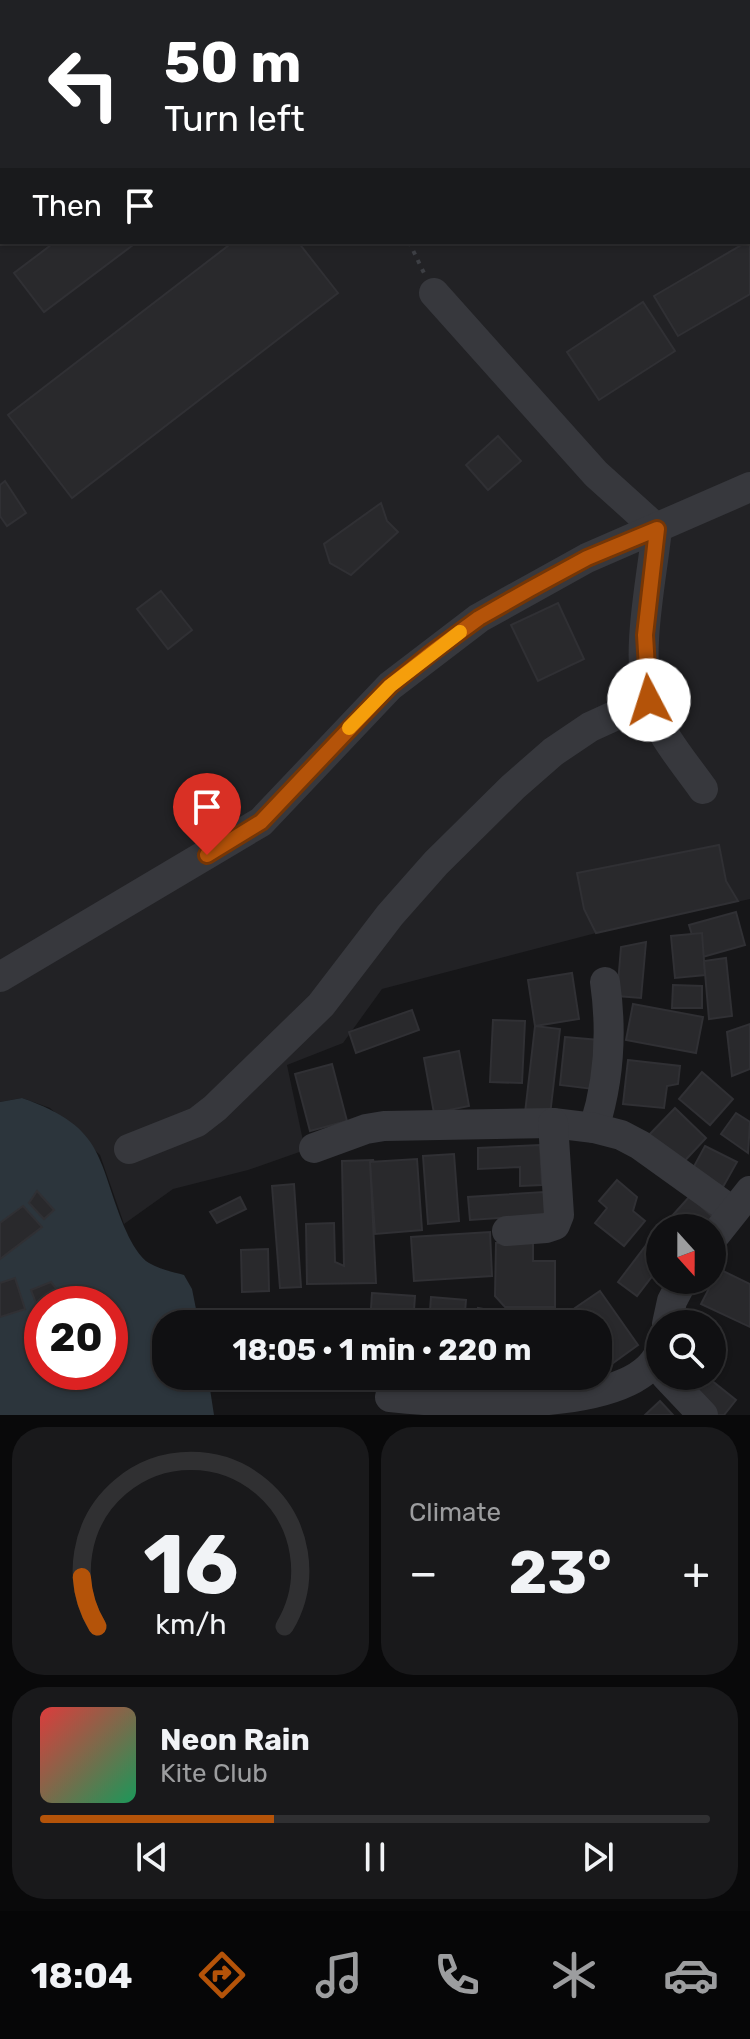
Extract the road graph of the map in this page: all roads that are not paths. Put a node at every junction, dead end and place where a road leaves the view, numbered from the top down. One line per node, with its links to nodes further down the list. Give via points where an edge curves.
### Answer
1 (434, 293): 3 (street, via 596,474)
2 (750, 487): 3 (street)
3 (657, 529): 4 (street, via 645,635); 6 (street, via 587,558 479,618 390,686 261,822)
4 (649, 700): 5 (street); 11 (street, via 590,727 513,787 399,904 321,1005 215,1108 197,1122)
5 (703, 789)
6 (0, 977)
7 (605, 982): 9 (street, via 608,1059)
8 (553, 1123): 9 (street); 10 (street, via 384,1126); 14 (street, via 559,1215 555,1225)
9 (594, 1128): 12 (street, via 621,1135)
10 (314, 1148)
11 (129, 1149)
12 (741, 1201): 13 (street)
13 (726, 1221)
14 (507, 1231)
15 (646, 1378): 18 (street)
16 (682, 1390): 19 (street)
17 (390, 1397): 18 (street, via 541,1413)
18 (608, 1408)
19 (703, 1415)

